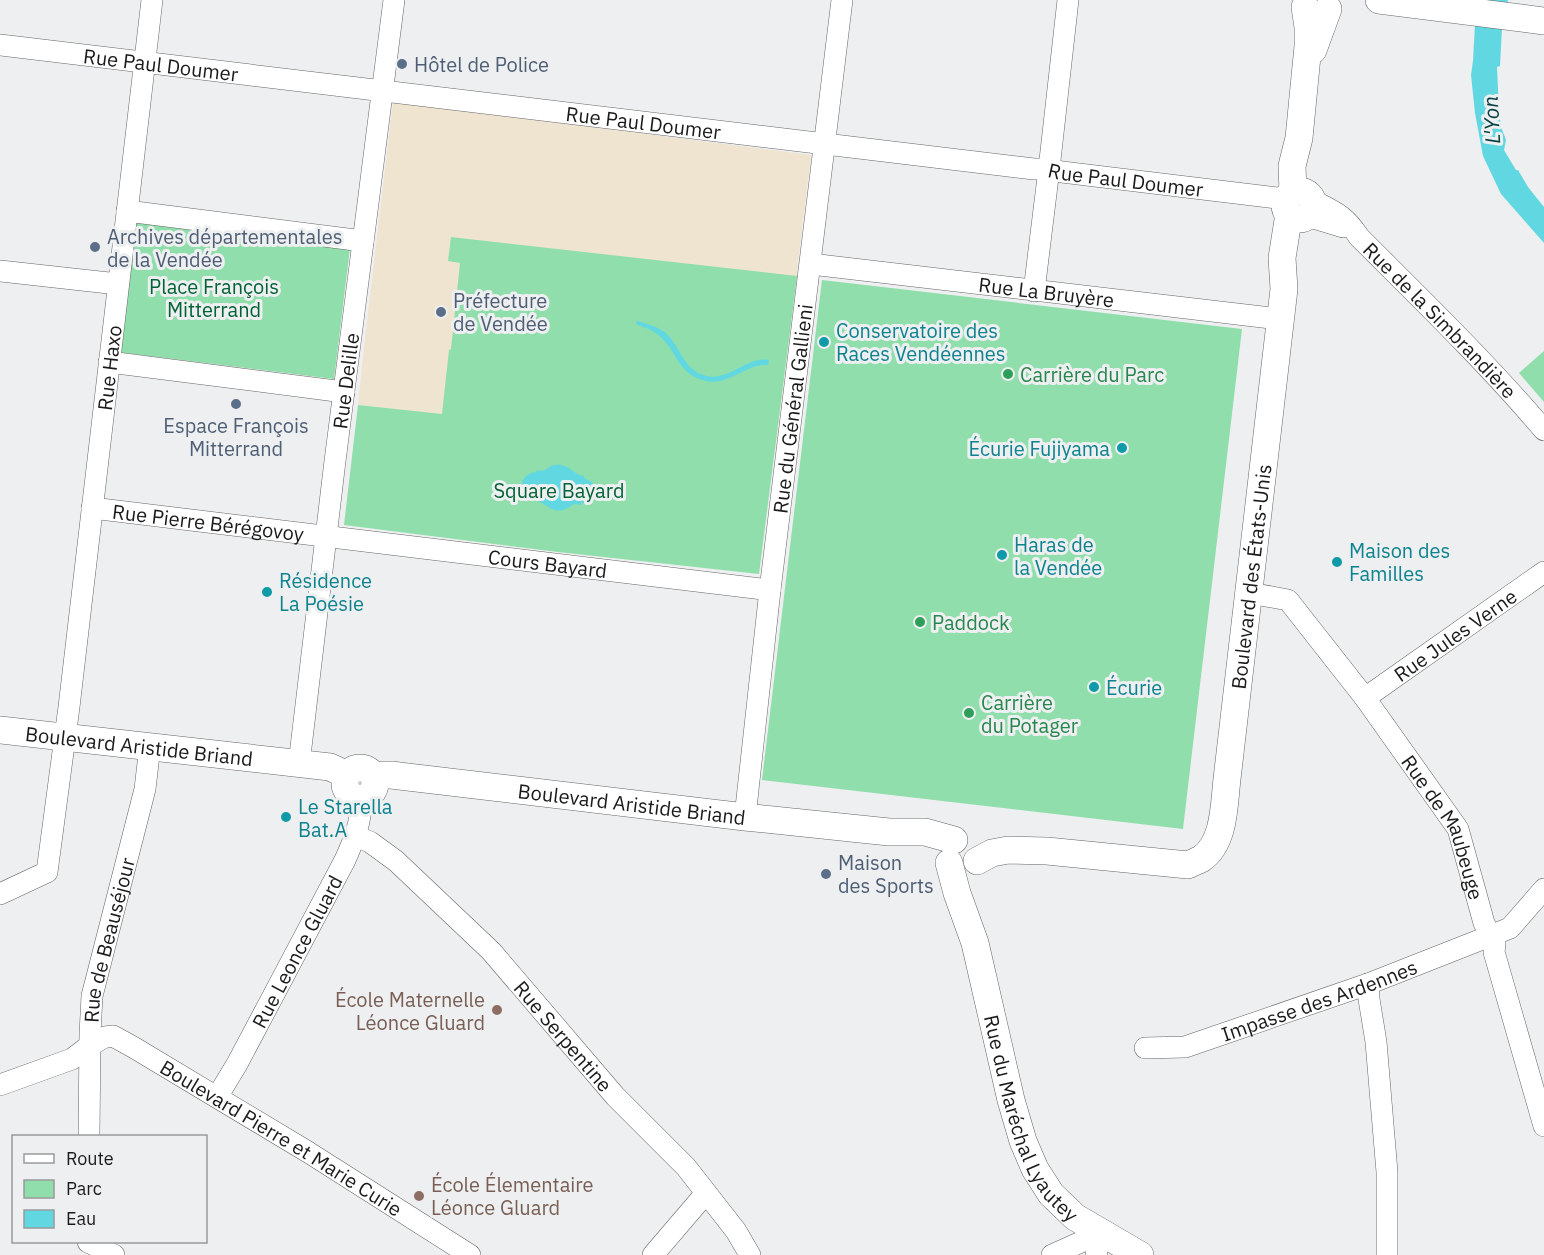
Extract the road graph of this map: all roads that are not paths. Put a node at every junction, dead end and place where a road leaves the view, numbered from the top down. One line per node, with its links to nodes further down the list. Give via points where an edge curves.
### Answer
1 (152, 0): 9 (street, Rue Haxo)
2 (394, 0): 10 (street, Rue Delille)
3 (842, 0): 11 (street, Rue du Général Gallieni)
4 (1068, 0): 12 (street)
5 (1379, 0): 7 (main road)
6 (1317, 4): 13 (main road, Boulevard des États-Unis, via 1308,27 1299,138 1304,162)
7 (1544, 21)
8 (0, 45): 9 (street, Rue Paul Doumer)
9 (145, 63): 10 (street, Rue Paul Doumer); 14 (street, Rue Haxo)
10 (383, 90): 11 (street, Rue Paul Doumer); 15 (street, Rue Delille)
11 (825, 144): 12 (street, Rue Paul Doumer); 16 (street, Rue du Général Gallieni)
12 (1049, 169): 13 (street, Rue Paul Doumer); 19 (street)
13 (1299, 205): 20 (main road, Boulevard des États-Unis, via 1282,258); 23 (street, Rue de la Simbrandière, via 1359,237 1480,358)
14 (127, 211): 15 (street); 18 (street, Rue Haxo)
15 (363, 241): 22 (street, Rue Delille)
16 (811, 264): 19 (street, Rue La Bruyère); 27 (street, Rue du Général Gallieni)
17 (0, 271): 18 (street)
18 (118, 284): 21 (street, Rue Haxo)
19 (1034, 291): 20 (street, Rue La Bruyère)
20 (1281, 319): 28 (main road, Boulevard des États-Unis)
21 (109, 362): 22 (street); 24 (street, Rue Haxo)
22 (344, 392): 25 (street, Rue Delille)
23 (1544, 430)
24 (92, 508): 25 (street, Rue Pierre Bérégovoy); 31 (street, Rue Haxo)
25 (326, 537): 27 (street, Cours Bayard); 33 (street, Rue Delille)
26 (1544, 572): 29 (street, Rue Jules Verne)
27 (770, 590): 35 (street, Rue du Général Gallieni)
28 (1250, 593): 29 (street, Rue de Maubeuge, via 1288,600); 38 (main road, Boulevard des États-Unis, via 1220,831)
29 (1365, 698): 41 (street, Rue de Maubeuge, via 1458,829)
30 (0, 730): 31 (main road, Boulevard Aristide Briand)
31 (64, 749): 32 (main road, Boulevard Aristide Briand); 40 (street, Rue Haxo, via 47,872)
32 (149, 760): 33 (main road, Boulevard Aristide Briand); 43 (street, Rue de Beauséjour, via 92,996)
33 (299, 764): 34 (main road, Boulevard Aristide Briand, via 330,767 347,775 352,770 365,769 371,772)
34 (368, 788): 35 (main road, Boulevard Aristide Briand, via 382,774); 36 (street, Rue Leonce Gluard)
35 (745, 817): 37 (main road, Boulevard Aristide Briand, via 889,832 926,832)
36 (357, 836): 46 (street, Rue Leonce Gluard); 49 (street, Rue Serpentine, via 396,861 491,951 615,1096 686,1167)
37 (961, 854): 38 (main road, Boulevard Aristide Briand, via 990,842 1008,841 1047,851 1188,865); 51 (main road, Rue du Maréchal Lyautey, via 957,893 975,943 1023,1141 1051,1194)
38 (1201, 859)
39 (1544, 889): 41 (street, Impasse des Ardennes, via 1510,927)
40 (0, 894)
41 (1490, 936): 42 (street, Impasse des Ardennes); 47 (street, Rue de Maubeuge)
42 (1368, 984): 44 (street, Impasse des Ardennes, via 1185,1047); 58 (street, via 1387,1172)
43 (89, 1046): 45 (street, via 72,1059); 46 (street, Boulevard Pierre et Marie Curie, via 113,1036); 48 (street, Rue de Beauséjour)
44 (1145, 1048)
45 (0, 1084)
46 (217, 1097): 53 (street, Boulevard Pierre et Marie Curie)
47 (1544, 1126)
48 (89, 1135)
49 (706, 1193): 54 (street); 55 (street, Rue Serpentine)
50 (90, 1243): 52 (street)
51 (1099, 1244): 56 (street); 57 (main road, Rue du Maréchal Lyautey)
52 (114, 1255)
53 (470, 1255)
54 (653, 1255)
55 (750, 1255)
56 (1052, 1255)
57 (1140, 1255)
58 (1387, 1255)

